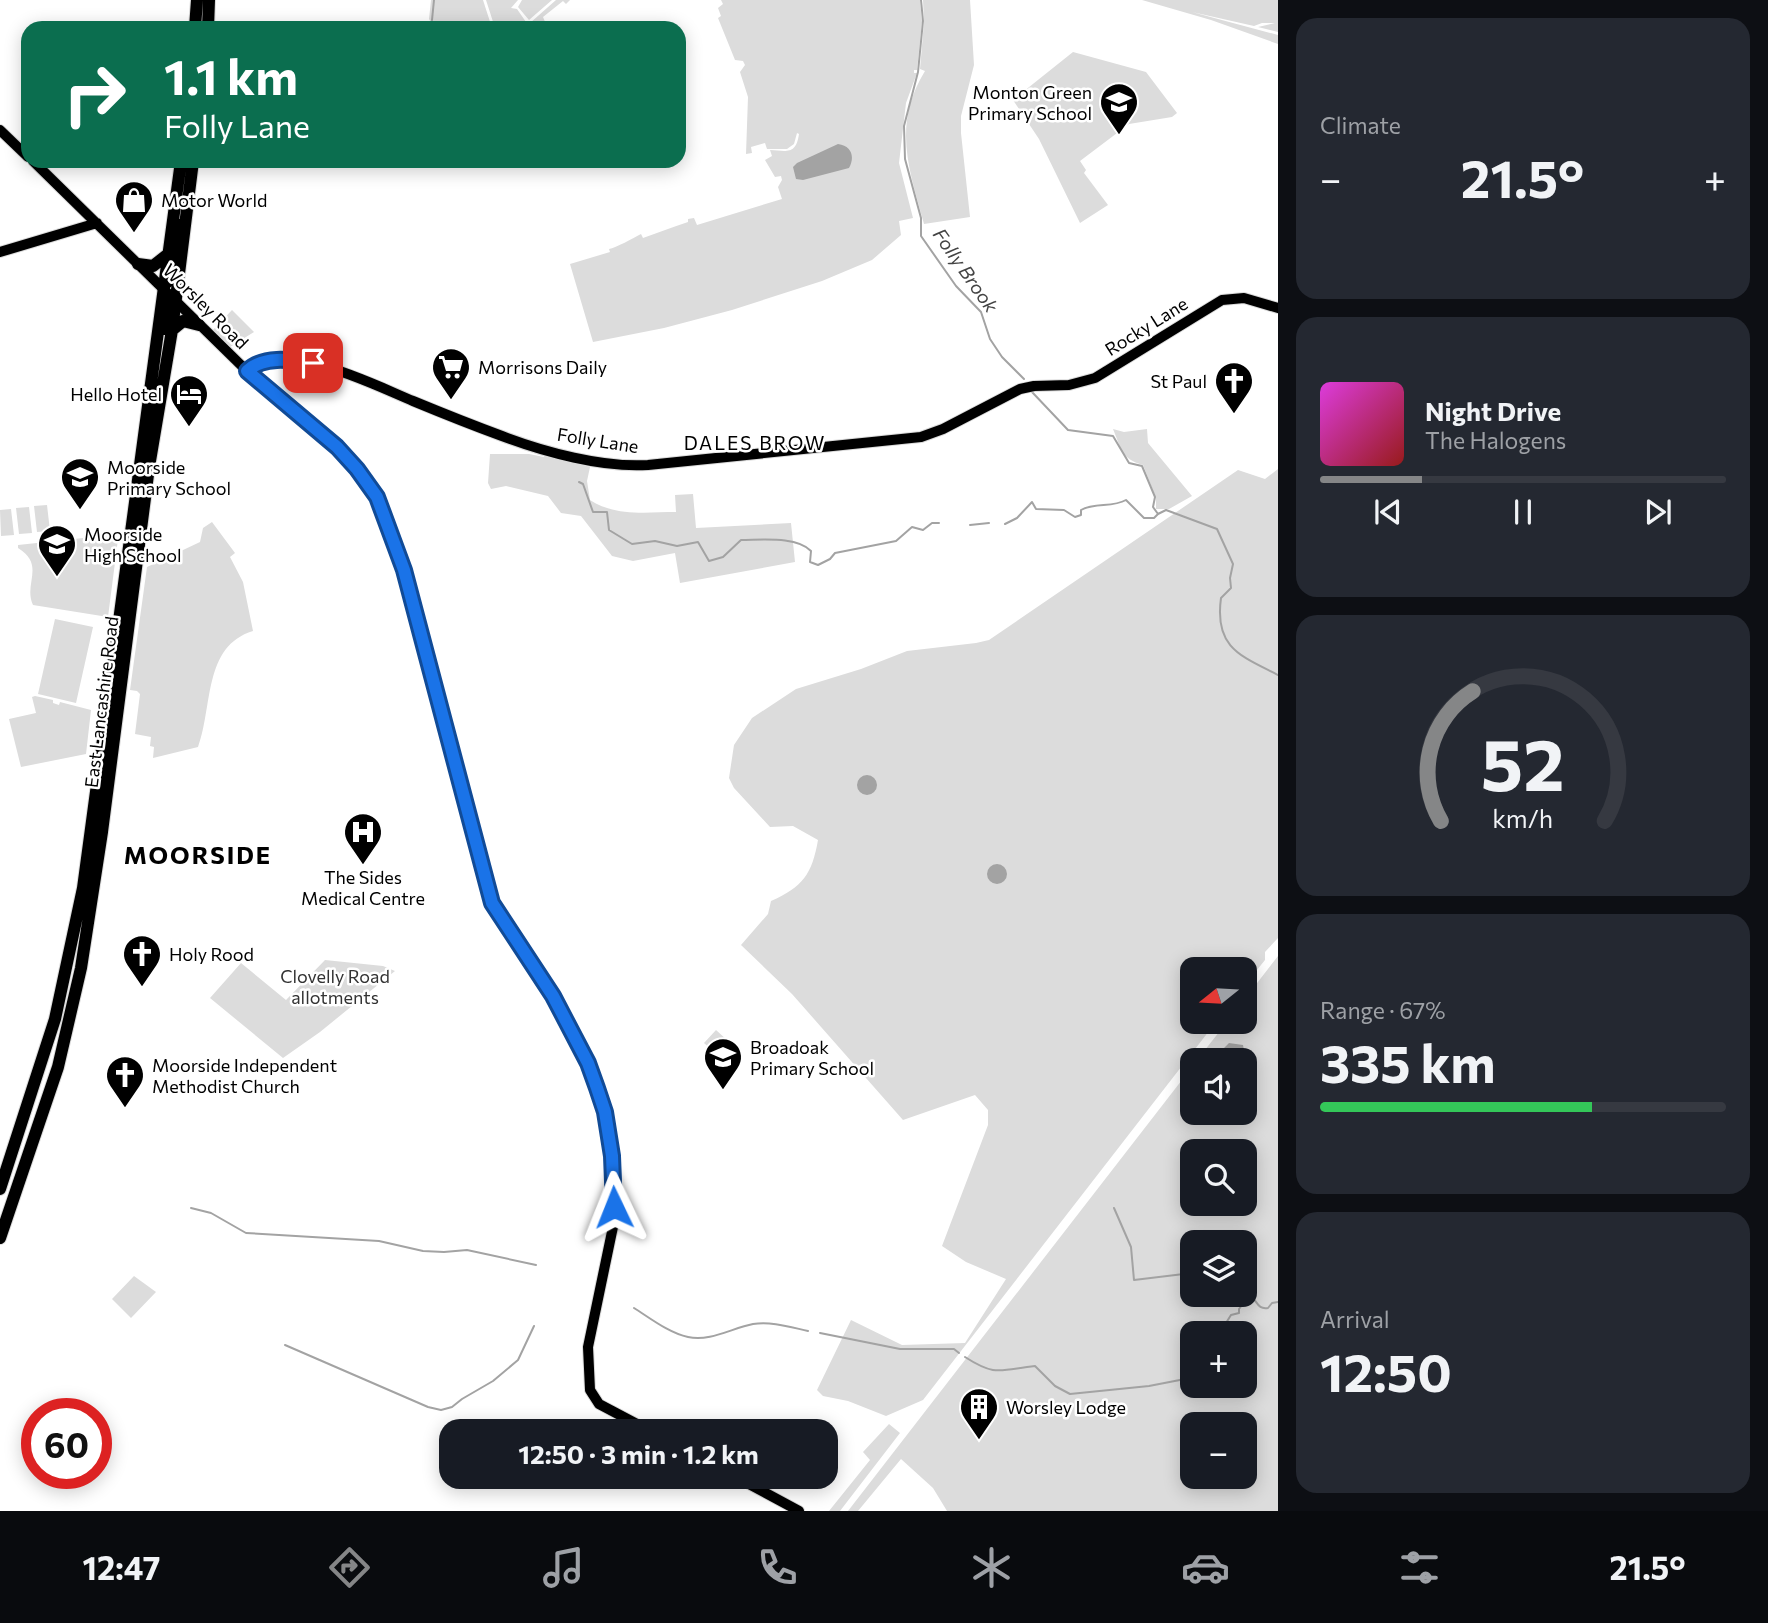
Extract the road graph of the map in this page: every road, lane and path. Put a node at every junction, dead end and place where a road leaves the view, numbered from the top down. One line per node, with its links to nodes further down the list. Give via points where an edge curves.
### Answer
1 (197, 0): 3 (highway)
2 (209, 0): 4 (highway)
3 (196, 21)
4 (208, 21)
5 (0, 130): 6 (main road)
6 (21, 150)
7 (40, 168): 11 (main road, Worsley Road)
8 (180, 168): 13 (highway, East Lancashire Road)
9 (191, 168): 10 (highway, East Lancashire Road)
10 (190, 184): 15 (main road, via 178,225 173,270); 16 (highway, East Lancashire Road)
11 (97, 223): 12 (main road); 14 (main road, Worsley Road)
12 (0, 252)
13 (167, 255): 14 (highway, via 153,266); 15 (highway, East Lancashire Road)
14 (138, 264): 15 (main road, Worsley Road)
15 (162, 288): 16 (main road, Worsley Road); 22 (highway, East Lancashire Road)
16 (175, 301): 18 (main road, Worsley Road); 19 (highway, East Lancashire Road); 22 (main road, via 169,305)
17 (1277, 307): 21 (main road, Rocky Lane, via 1244,298 1225,299 1095,378 1069,386)
18 (199, 325): 19 (highway, via 183,321); 20 (main road, Worsley Road)
19 (172, 330): 24 (highway, East Lancashire Road, via 81,968 58,1067)
20 (247, 371): 21 (main road, Folly Lane, via 269,361 322,366 503,437 635,466 921,437); 25 (main road, Worsley Road, via 349,459 377,497 404,570 492,903 553,996 588,1063 605,1112 614,1222 588,1347 590,1390 599,1404)
21 (1034, 386)
22 (148, 405): 23 (highway, East Lancashire Road, via 77,920 55,1019)
23 (0, 1189)
24 (0, 1238)
25 (627, 1419)
26 (758, 1489): 27 (main road)
27 (799, 1511)

